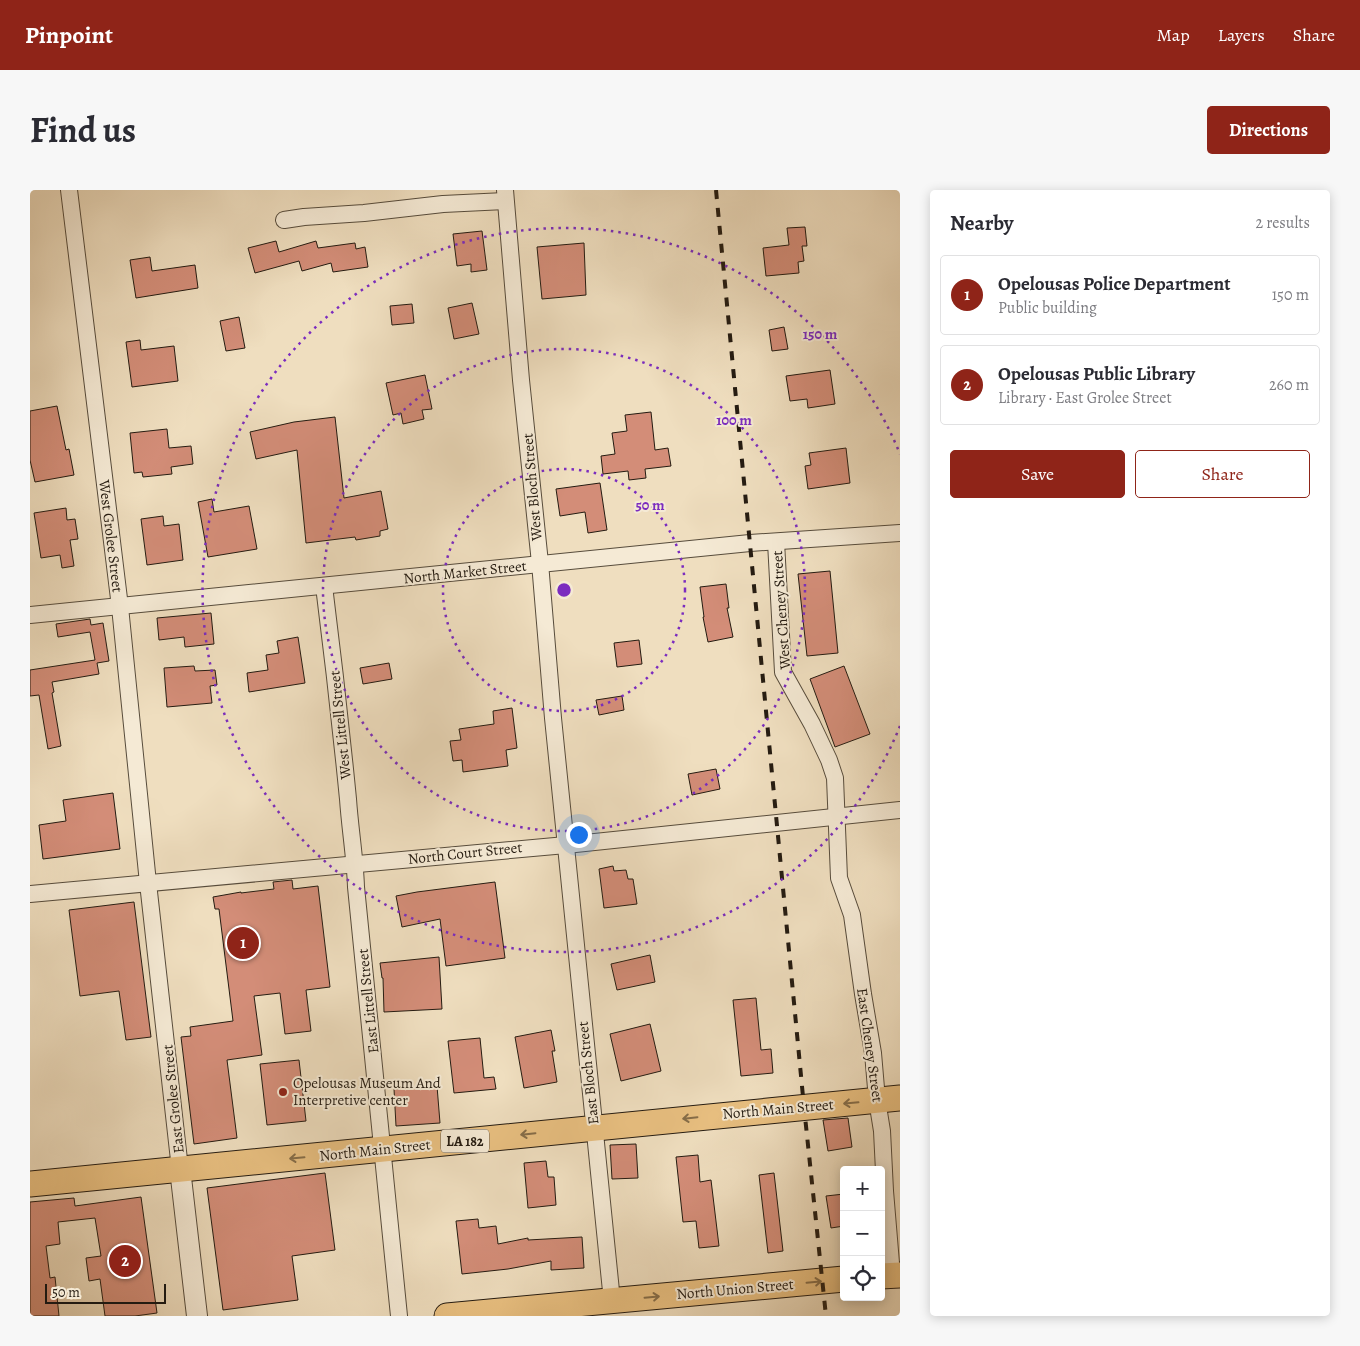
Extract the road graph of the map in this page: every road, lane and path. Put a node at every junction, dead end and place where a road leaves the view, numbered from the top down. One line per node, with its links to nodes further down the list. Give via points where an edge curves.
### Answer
1 (70, 191): 8 (street, West Grolee Street)
2 (505, 195): 3 (street); 6 (street, West Bloch Street)
3 (284, 220)
4 (900, 533): 5 (street, North Market Street)
5 (776, 542): 6 (street, North Market Street); 11 (street, West Cheney Street, via 783,672 829,760 835,778)
6 (540, 563): 7 (street, North Market Street); 12 (street, West Bloch Street)
7 (324, 586): 8 (street, North Market Street); 13 (street, West Littell Street)
8 (120, 607): 9 (street, North Market Street); 14 (street, West Grolee Street)
9 (30, 615)
10 (900, 810): 11 (street, North Court Street)
11 (837, 816): 12 (street, North Court Street); 16 (street, East Cheney Street, via 840,878 852,915 873,1054)
12 (566, 845): 13 (street, North Court Street); 17 (street, East Bloch Street)
13 (355, 864): 14 (street, North Court Street); 18 (street, East Littell Street)
14 (148, 882): 15 (street, North Court Street); 19 (street, East Grolee Street)
15 (30, 894)
16 (889, 1099): 17 (main road, North Main Street / LA 182, one-way to 17); 21 (street, East Cheney Street, via 882,1131)
17 (594, 1127): 18 (main road, North Main Street / LA 182, one-way to 18); 23 (street, East Bloch Street)
18 (382, 1150): 19 (main road, North Main Street / LA 182, one-way to 19); 25 (street, East Littell Street)
19 (180, 1169): 20 (main road, North Main Street / LA 182); 24 (street, East Grolee Street)
20 (30, 1184)
21 (891, 1275)
22 (840, 1279): 23 (main road, North Union Street, one-way to 22)
23 (612, 1301): 26 (main road, North Union Street)
24 (197, 1316)
25 (399, 1316)
26 (447, 1316)

